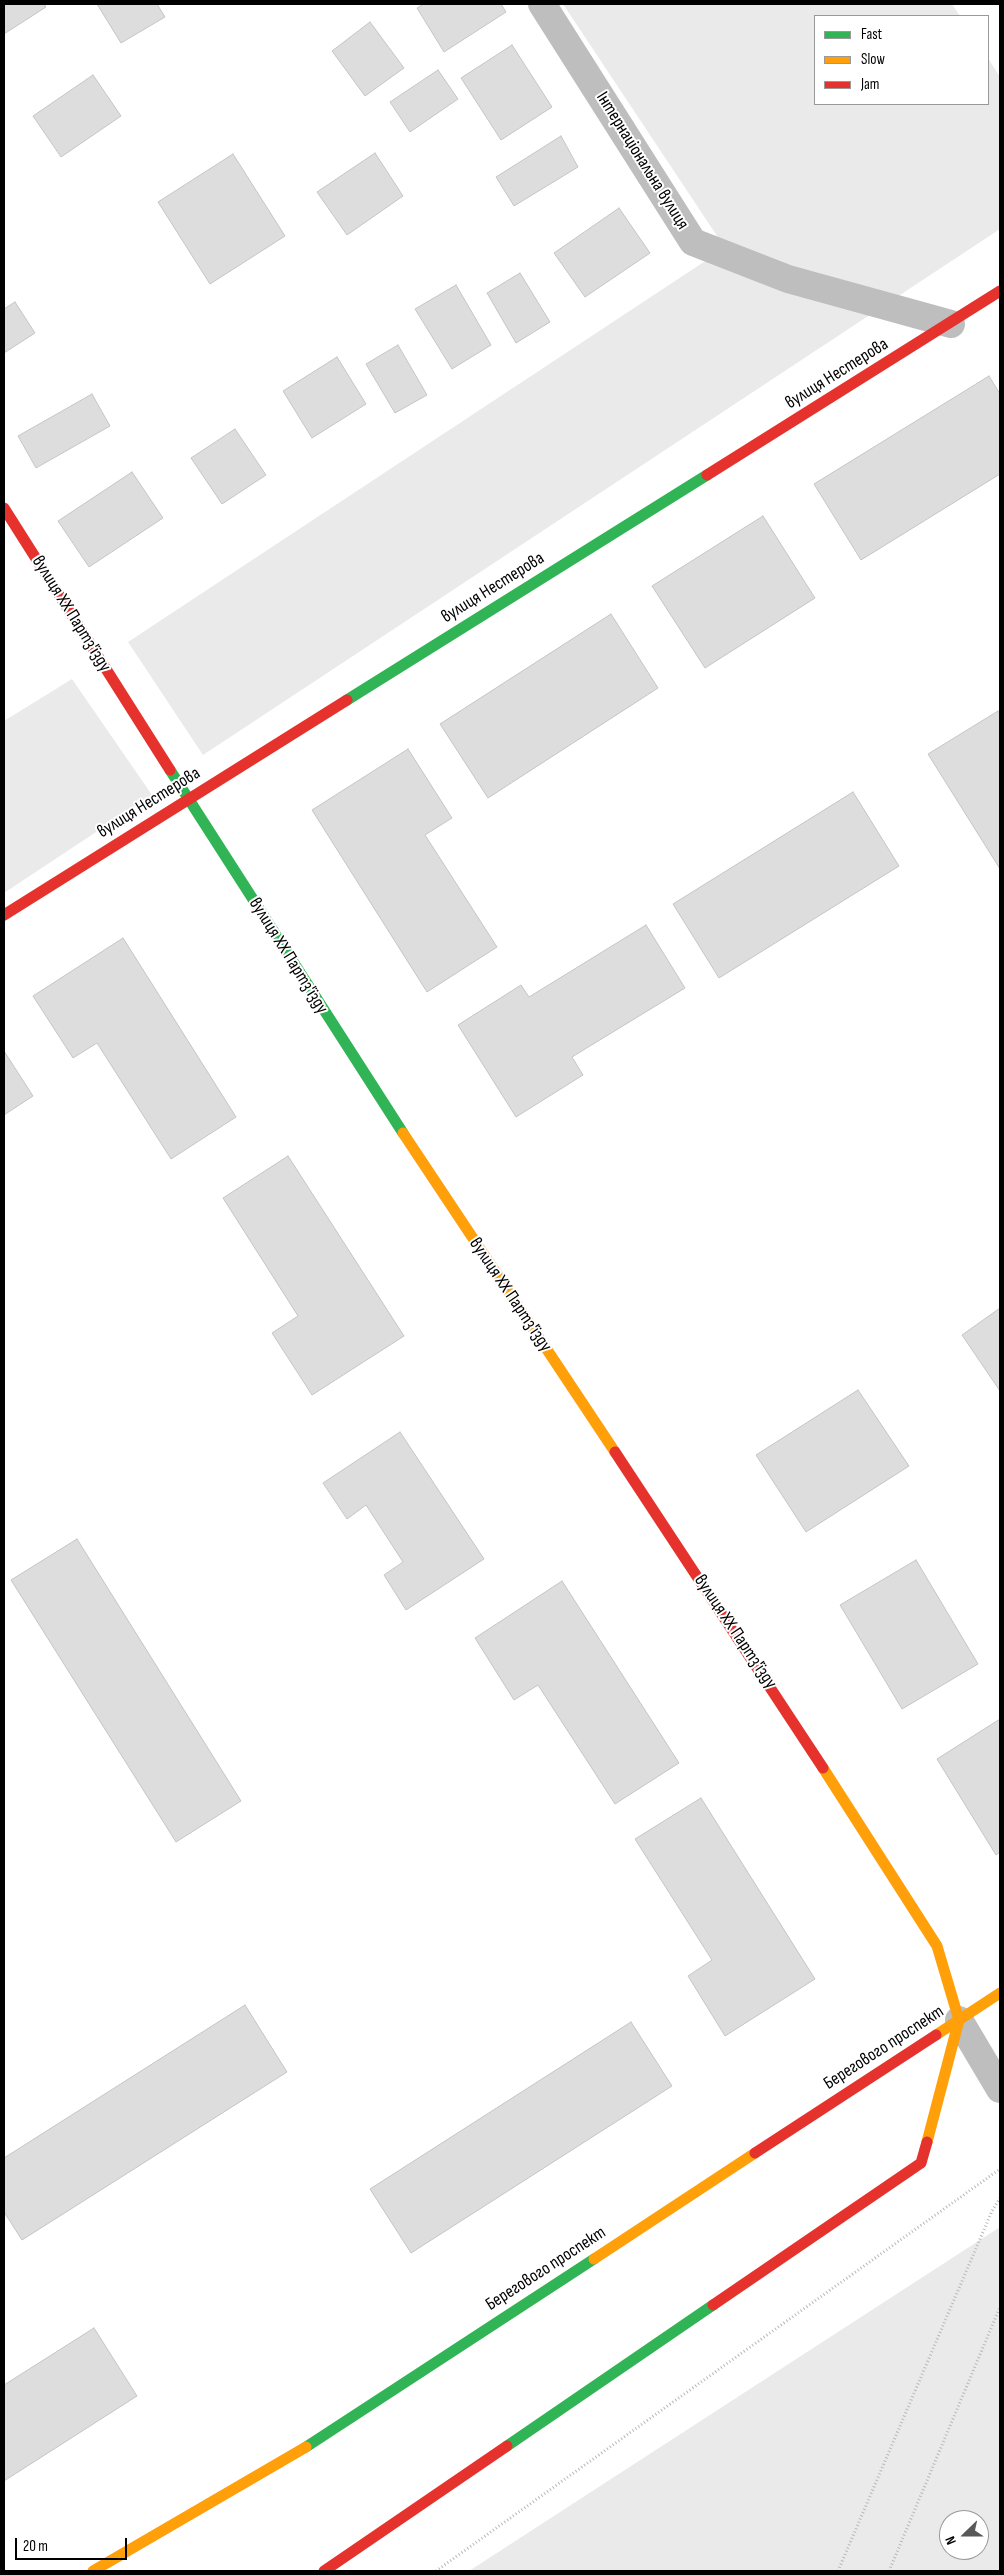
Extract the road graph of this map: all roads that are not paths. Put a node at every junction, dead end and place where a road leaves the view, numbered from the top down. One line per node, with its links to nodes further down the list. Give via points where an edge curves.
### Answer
1 (542, 4): 3 (street, Інтернаціональна вулиця, via 693,242 788,279)
2 (1000, 291): 3 (street, вулиця Нестерова)
3 (951, 324): 5 (street, вулиця Нестерова)
4 (4, 508): 5 (street, вулиця XX Партз'їзду)
5 (189, 799): 6 (street, вулиця Нестерова); 8 (street, вулиця XX Партз'їзду, via 352,1056 790,1716 932,1938)
6 (4, 915)
7 (1000, 1993): 8 (street)
8 (959, 2020): 9 (street, вулиця XX Партз'їзду); 10 (street, Берегового проспект, via 311,2444); 11 (street, Берегового проспект, via 921,2163)
9 (1000, 2089)
10 (93, 2571)
11 (324, 2571)

